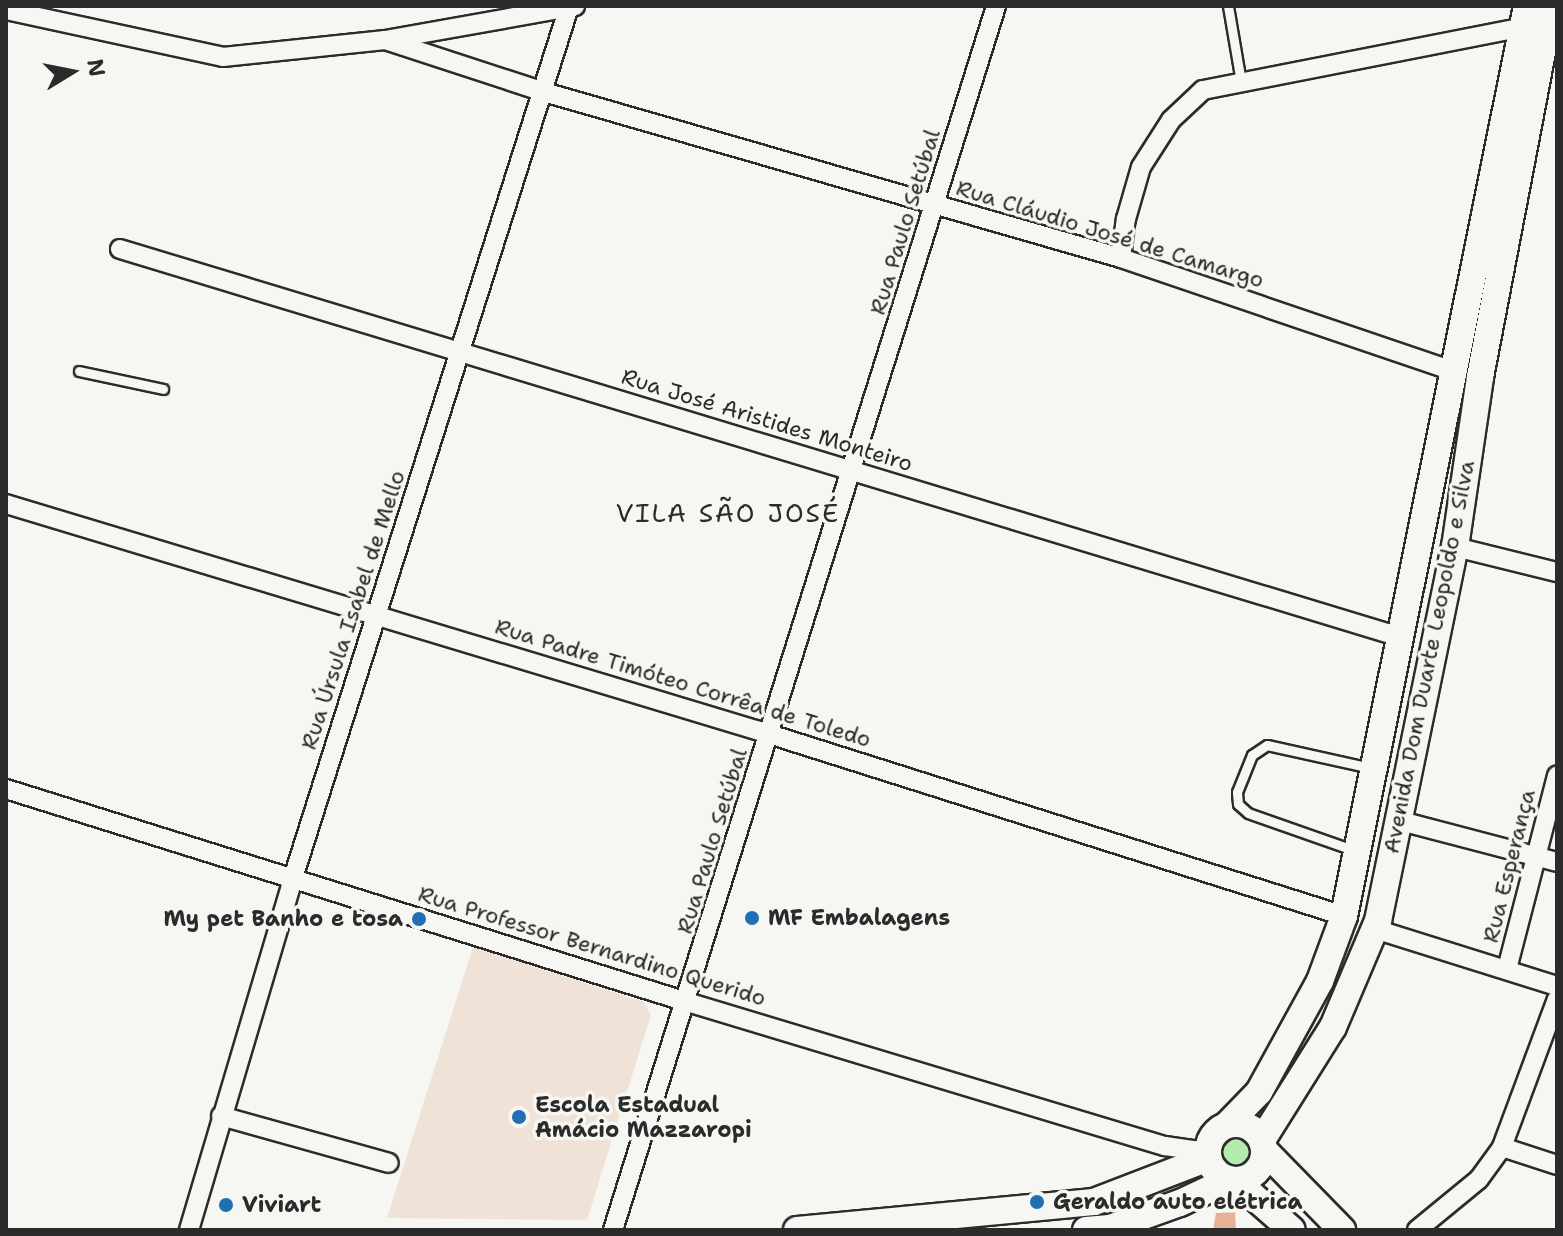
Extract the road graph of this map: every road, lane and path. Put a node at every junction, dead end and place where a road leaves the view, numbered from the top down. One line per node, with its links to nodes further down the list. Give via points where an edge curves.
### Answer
1 (575, 6): 4 (street)
2 (996, 6): 10 (street, Rua Paulo Setúbal)
3 (1228, 6): 8 (lane)
4 (569, 7): 7 (street); 9 (street, Rua Úrsula Isabel de Mello)
5 (6, 10): 7 (street, via 223,57)
6 (1537, 18): 8 (street); 15 (main road, Avenida Dom Duarte Leopoldo e Silva); 16 (main road, Avenida Dom Duarte Leopoldo e Silva)
7 (385, 40): 9 (street, Rua Cláudio José de Camargo)
8 (1241, 82): 12 (street, via 1203,90 1171,120 1141,167)
9 (544, 92): 10 (street, Rua Cláudio José de Camargo); 13 (street, Rua Úrsula Isabel de Mello)
10 (935, 205): 12 (street, Rua Cláudio José de Camargo); 18 (street, Rua Paulo Setúbal)
11 (120, 249): 13 (street, Rua José Aristides Monteiro)
12 (1121, 258): 15 (street, Rua Cláudio José de Camargo)
13 (459, 353): 18 (street, Rua José Aristides Monteiro); 22 (street, Rua Úrsula Isabel de Mello)
14 (79, 371): 17 (lane)
15 (1452, 371): 16 (main road); 23 (main road, Avenida Dom Duarte Leopoldo e Silva)
16 (1480, 377): 20 (main road, Avenida Dom Duarte Leopoldo e Silva)
17 (163, 389)
18 (854, 470): 23 (street, Rua José Aristides Monteiro); 24 (street, Rua Paulo Setúbal)
19 (6, 504): 22 (street, Rua Padre Timóteo Corrêa de Toledo)
20 (1455, 547): 21 (street); 28 (main road, Avenida Dom Duarte Leopoldo e Silva)
21 (1557, 572)
22 (377, 614): 24 (street, Rua Padre Timóteo Corrêa de Toledo); 32 (street, Rua Úrsula Isabel de Mello)
23 (1400, 637): 25 (main road, Avenida Dom Duarte Leopoldo e Silva)
24 (769, 734): 33 (street, Rua Padre Timóteo Corrêa de Toledo); 38 (street, Rua Paulo Setúbal)
25 (1374, 768): 29 (main road, Avenida Dom Duarte Leopoldo e Silva); 29 (lane, via 1267,745 1252,755 1237,792 1238,804 1248,813)
26 (1557, 775): 30 (street, Rua Esperança)
27 (6, 789): 32 (street, Rua Professor Bernardino Querido)
28 (1397, 820): 30 (street); 34 (main road, Avenida Dom Duarte Leopoldo e Silva)
29 (1357, 851): 33 (main road, Avenida Dom Duarte Leopoldo e Silva)
30 (1536, 857): 31 (street); 35 (street, Rua Esperança)
31 (1557, 862)
32 (293, 878): 38 (street, Rua Professor Bernardino Querido); 39 (street, Rua Úrsula Isabel de Mello)
33 (1344, 916): 40 (main road, Avenida Dom Duarte Leopoldo e Silva, via 1320,981 1259,1092)
34 (1375, 929): 35 (street); 41 (main road, Avenida Dom Duarte Leopoldo e Silva, via 1333,1027)
35 (1507, 969): 36 (street)
36 (1557, 986)
37 (1557, 999): 43 (street)
38 (687, 1002): 42 (street, Rua Professor Bernardino Querido); 50 (street, Rua Paulo Setúbal)
39 (221, 1116): 45 (street); 49 (street, Rua Úrsula Isabel de Mello)
40 (1227, 1125): 41 (main road, via 1251,1128); 44 (main road, via 1215,1133)
41 (1263, 1145): 48 (main road, via 1260,1168); 54 (main road)
42 (1165, 1146): 44 (street, Rua Professor Bernardino Querido); 47 (street)
43 (1502, 1147): 46 (street); 55 (street, via 1479,1179)
44 (1208, 1155): 47 (main road); 48 (main road)
45 (389, 1163)
46 (1557, 1165)
47 (1170, 1175): 51 (main road, via 1094,1202)
48 (1232, 1180): 52 (main road, via 1110,1228); 53 (main road)
49 (189, 1230)
50 (613, 1230)
51 (797, 1230)
52 (1086, 1230)
53 (1292, 1230)
54 (1342, 1230)
55 (1417, 1230)

